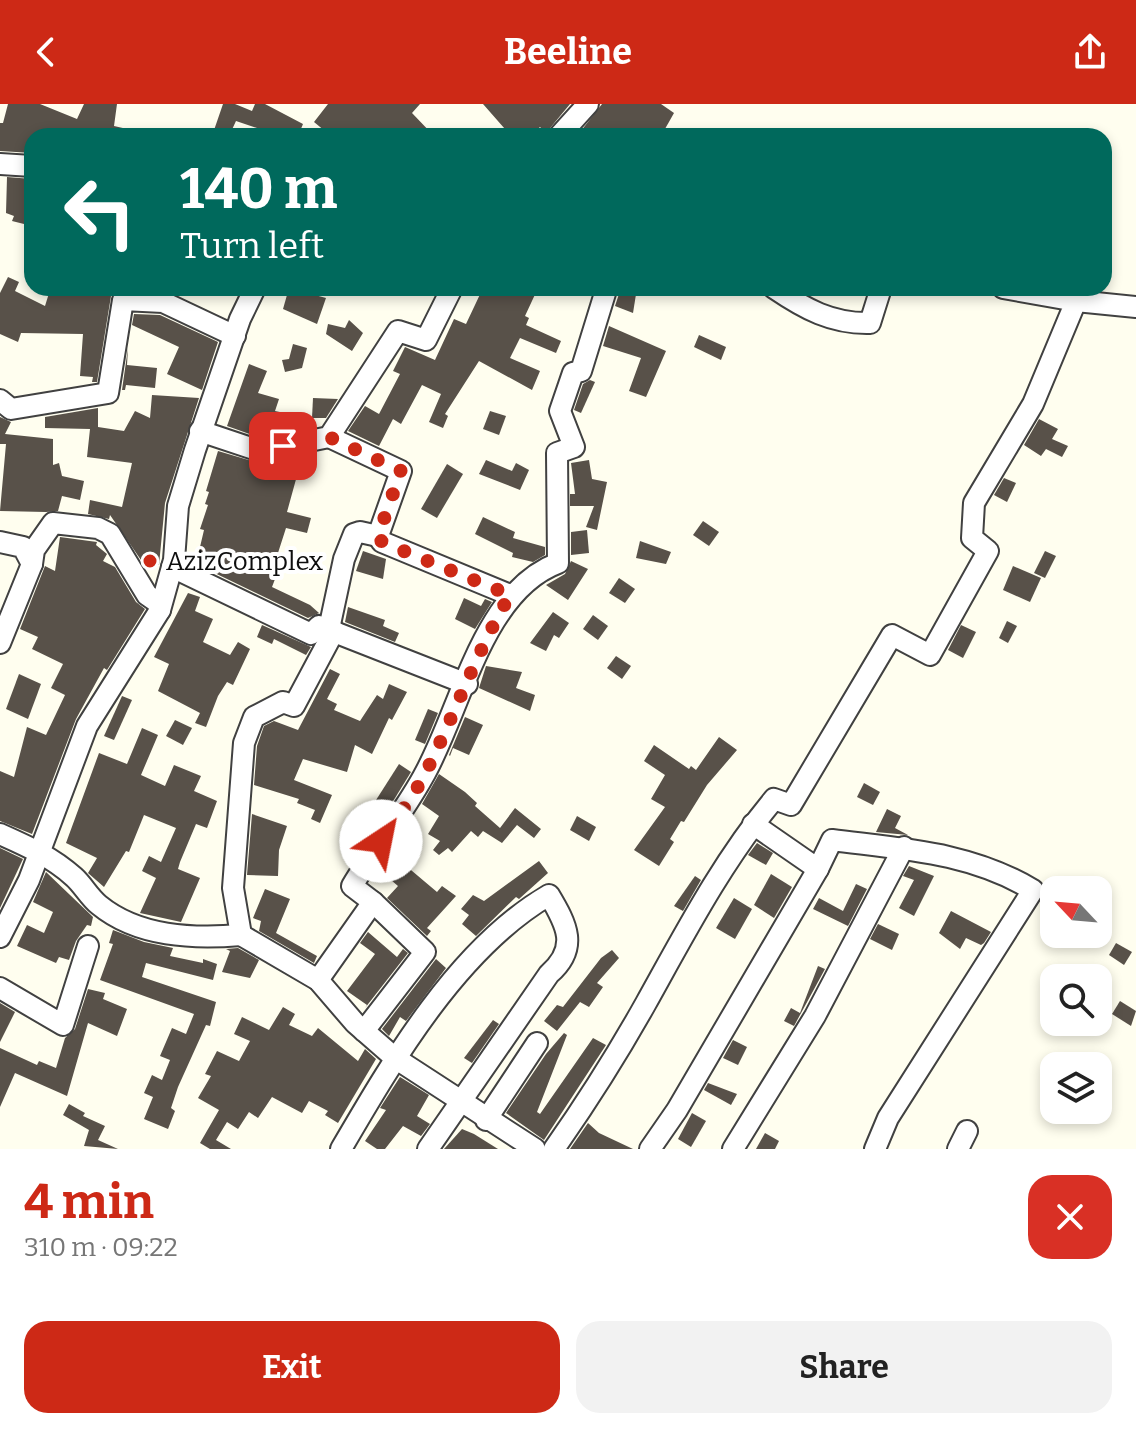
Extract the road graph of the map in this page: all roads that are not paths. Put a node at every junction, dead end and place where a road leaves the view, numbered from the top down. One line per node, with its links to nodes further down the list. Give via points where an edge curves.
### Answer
1 (588, 104): 2 (street)
2 (566, 128)
3 (0, 164): 4 (street)
4 (24, 166)
5 (252, 296): 13 (street)
6 (448, 296): 16 (street, via 426,340 398,331)
7 (604, 296): 21 (street, via 591,346 581,371 573,373 560,411 574,447 557,453 558,563)
8 (789, 296): 9 (street, via 843,324 870,323)
9 (878, 296)
10 (1048, 296): 11 (street)
11 (1076, 301): 12 (street); 26 (street, via 1033,404 974,503 972,538 988,551 930,655 892,635 791,805 774,799)
12 (1136, 307)
13 (235, 336): 14 (street, via 163,302 123,300 108,393 11,409); 15 (street)
14 (0, 400)
15 (200, 431): 16 (street, via 260,451); 20 (street, via 178,506)
16 (329, 437): 17 (street, via 401,471)
17 (378, 536): 21 (street); 23 (street, via 354,534)
18 (0, 542): 19 (street, via 23,547)
19 (32, 564): 22 (street, via 34,550 53,523 98,528 110,534); 24 (street)
20 (172, 567): 22 (street); 23 (street, via 311,634 319,626)
21 (510, 595): 25 (street, via 472,662)
22 (160, 610): 29 (street, via 87,726)
23 (331, 630): 25 (street); 32 (street, via 294,706 283,702 254,717 244,743 233,888)
24 (0, 643)
25 (467, 684): 31 (street, via 423,777 352,886)
26 (753, 824): 30 (street); 45 (street, via 593,1094)
27 (0, 834): 29 (street)
28 (904, 847): 30 (street, via 832,840); 47 (street, via 827,994); 48 (street, via 983,866 1033,890 888,1118)
29 (40, 851): 32 (street, via 75,878 98,905 127,921 190,939); 33 (street)
30 (818, 869): 46 (street)
31 (373, 902): 35 (street); 37 (street, via 425,952)
32 (241, 935): 35 (street)
33 (0, 937)
34 (88, 946): 36 (street, via 63,1025)
35 (318, 980): 37 (street)
36 (0, 988)
37 (364, 1031): 39 (street)
38 (537, 1043): 41 (street)
39 (395, 1058): 40 (street); 40 (street, via 498,933 549,895 565,922 563,962 549,974); 42 (street)
40 (459, 1103): 41 (street); 43 (street)
41 (486, 1120): 44 (street)
42 (341, 1149)
43 (428, 1149)
44 (535, 1149)
45 (554, 1149)
46 (650, 1149)
47 (733, 1149)
48 (875, 1149)

